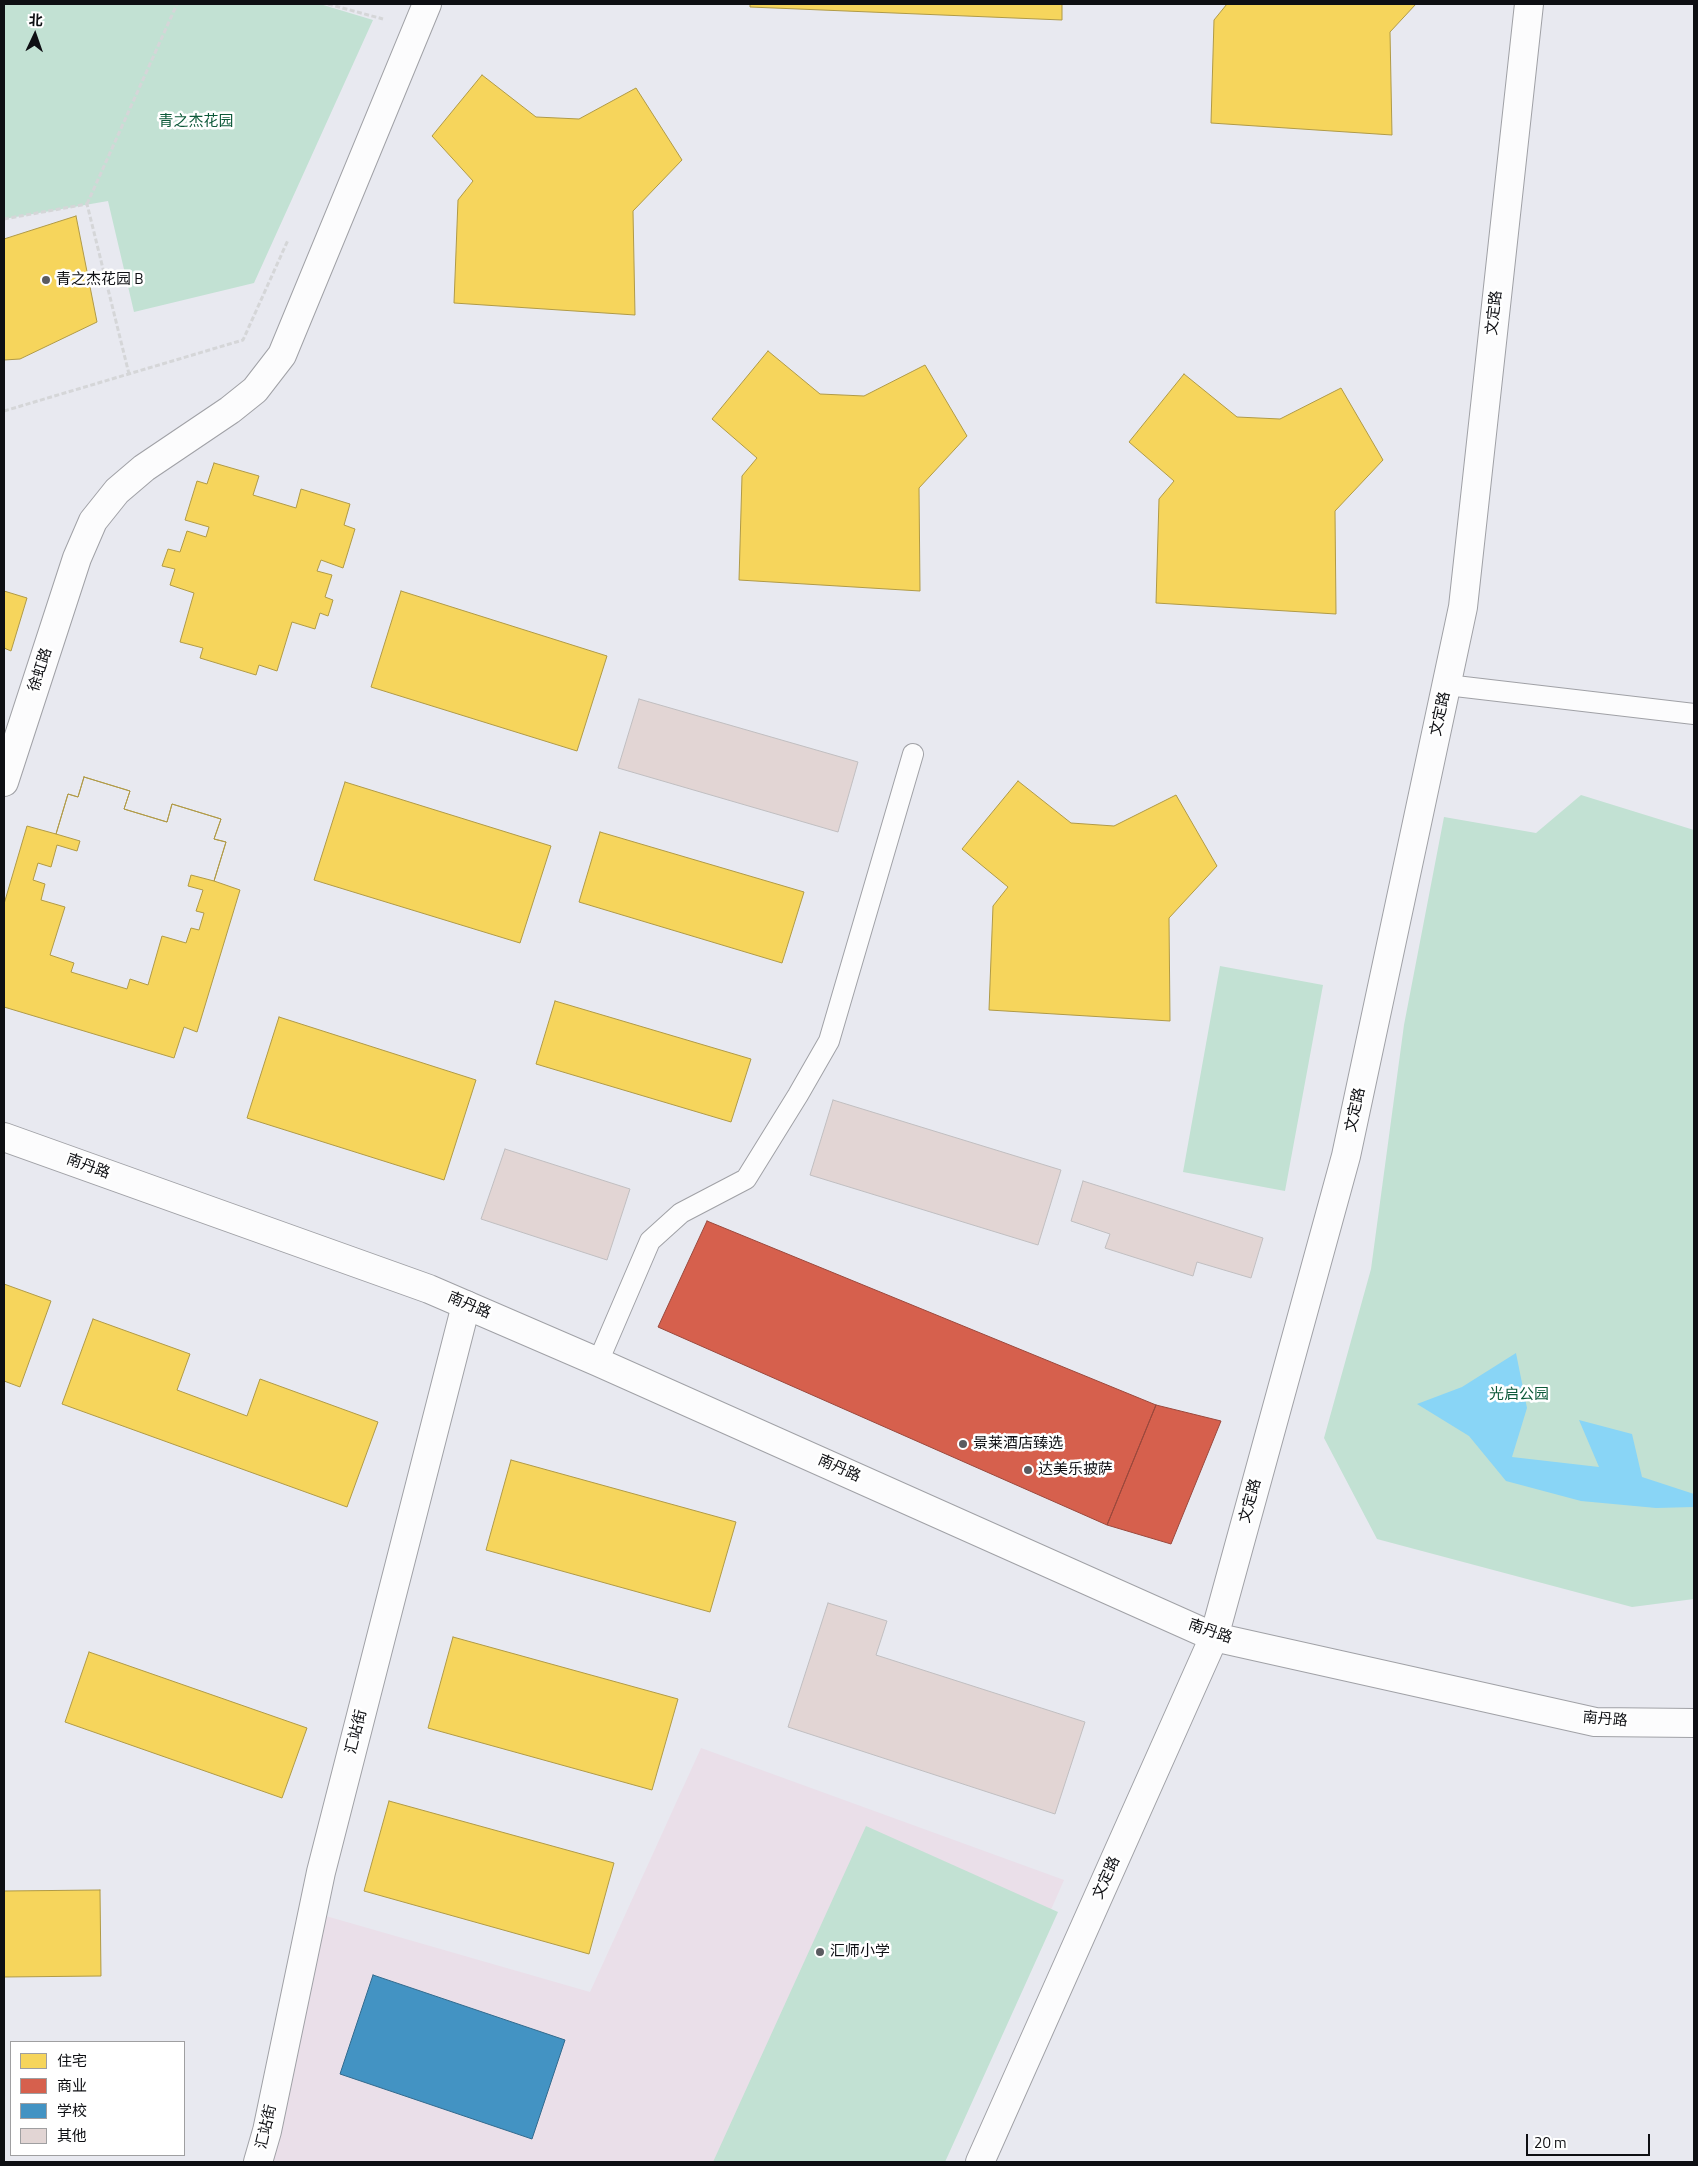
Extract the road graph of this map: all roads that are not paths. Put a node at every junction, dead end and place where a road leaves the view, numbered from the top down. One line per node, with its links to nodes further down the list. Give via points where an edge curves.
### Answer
1 (427, 4): 6 (street, 徐虹路, via 282,355 255,390 144,468 117,491 93,521 77,558)
2 (1529, 4): 3 (street, 文定路, via 1463,607)
3 (1447, 685): 4 (lane); 10 (street, 文定路, via 1346,1156)
4 (1694, 714)
5 (913, 754): 9 (lane, via 829,1041 746,1179 681,1213 650,1241)
6 (4, 782)
7 (4, 1136): 8 (street, 南丹路)
8 (466, 1305): 9 (street, 南丹路); 12 (street, 汇站街, via 321,1872)
9 (598, 1362): 10 (street, 南丹路)
10 (1214, 1636): 11 (street, 南丹路, via 1595,1722); 13 (street, 文定路)
11 (1694, 1724)
12 (258, 2162)
13 (980, 2162)

